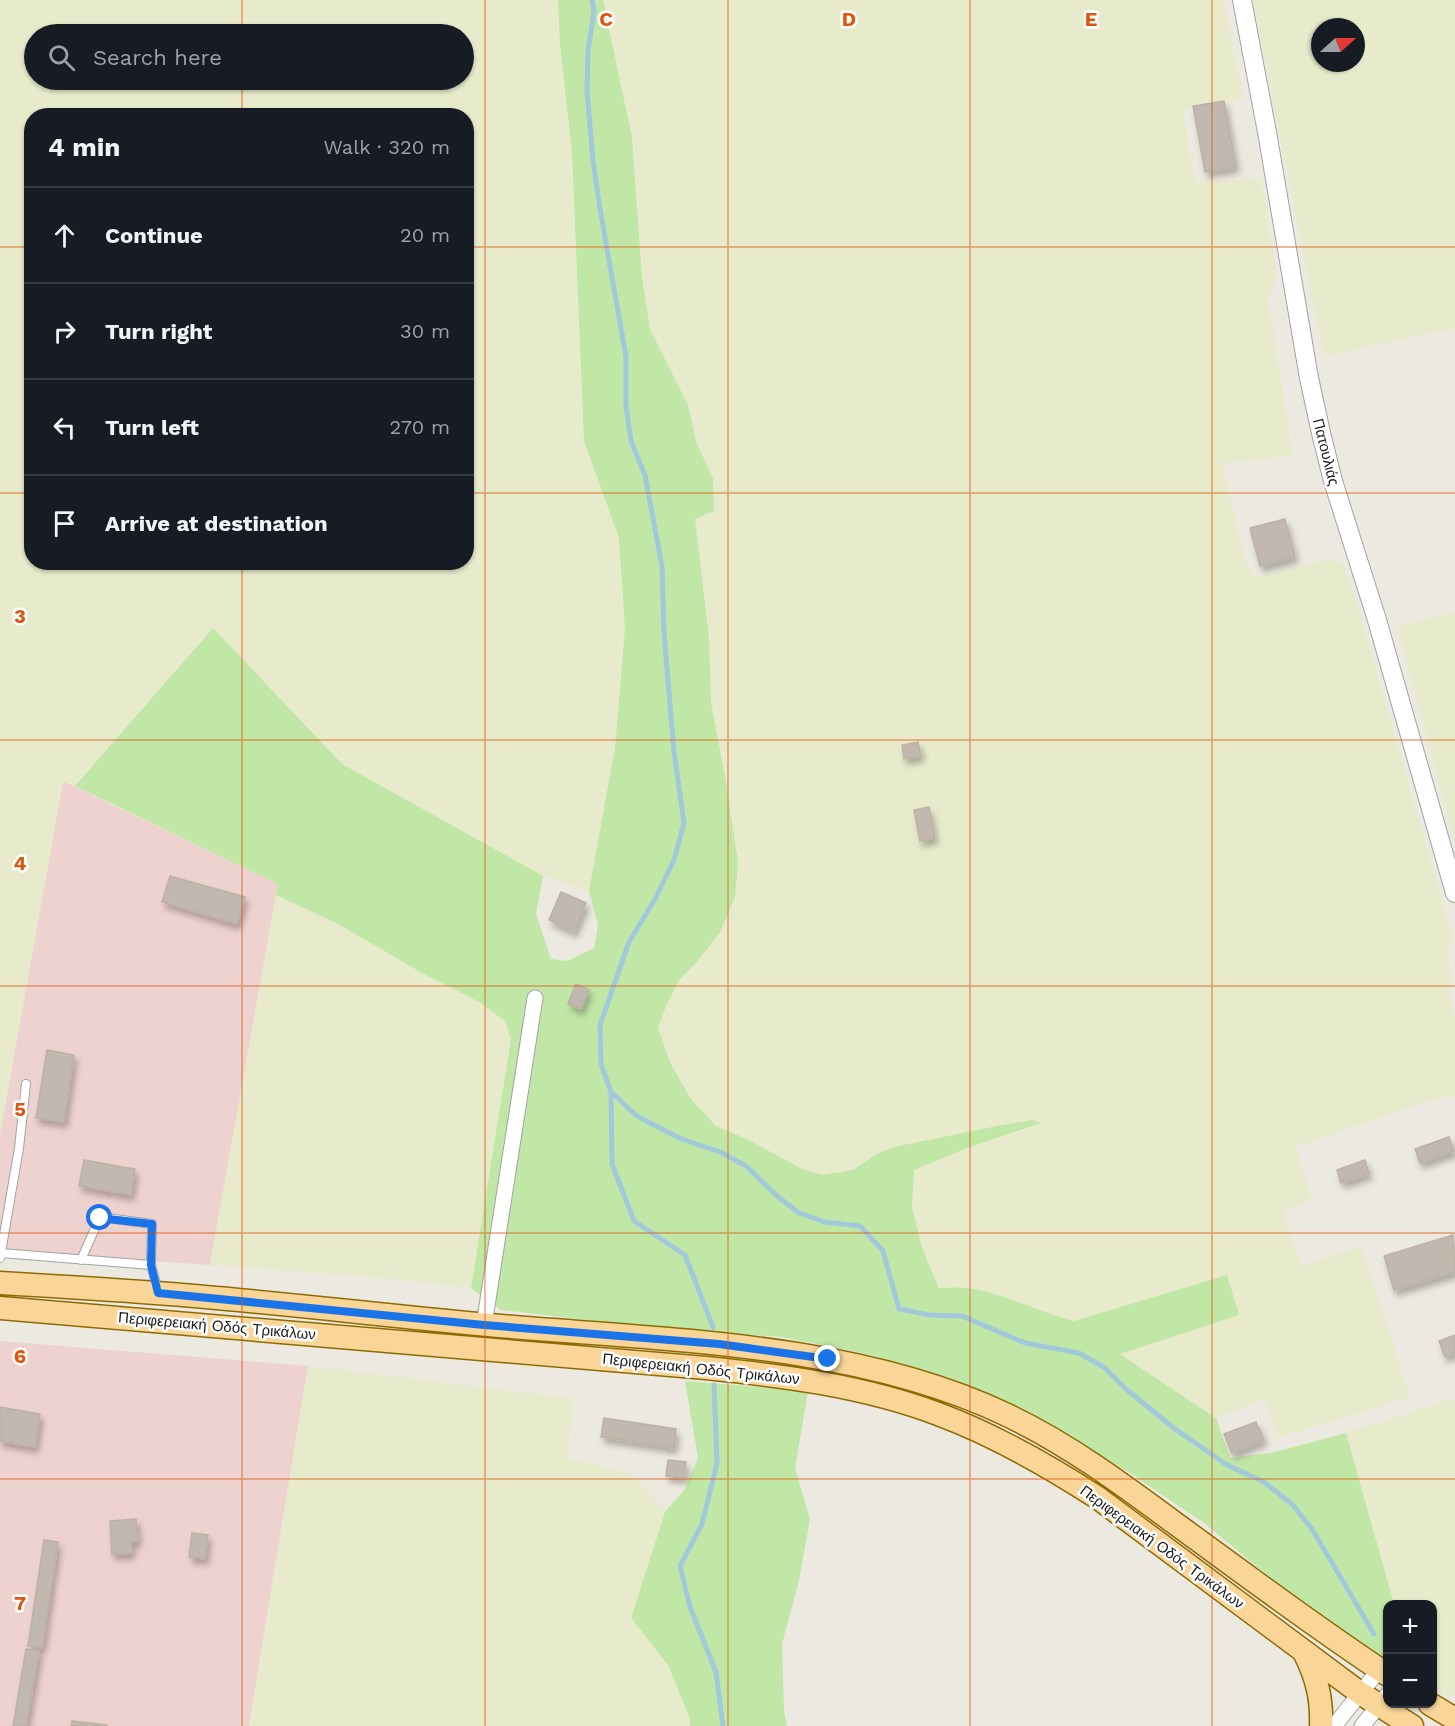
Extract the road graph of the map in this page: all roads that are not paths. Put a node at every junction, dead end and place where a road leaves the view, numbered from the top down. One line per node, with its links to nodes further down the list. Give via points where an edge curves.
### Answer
1 (1242, 0): 2 (street, Πατουλιάς, via 1321,433)
2 (1455, 893)
3 (535, 998): 11 (street)
4 (26, 1084): 5 (lane, via 20,1148)
5 (1, 1256): 6 (lane)
6 (81, 1260): 7 (lane); 7 (lane, via 100,1218 152,1224)
7 (151, 1265): 9 (lane)
8 (0, 1282): 9 (main road, Περιφερειακή Οδός Τρικάλων)
9 (158, 1293): 11 (main road, Περιφερειακή Οδός Τρικάλων)
10 (0, 1308): 12 (main road, Περιφερειακή Οδός Τρικάλων, via 770,1374 866,1392 968,1426 1060,1473)
11 (484, 1325): 13 (main road, Περιφερειακή Οδός Τρικάλων, via 773,1350 903,1377 973,1400 1052,1439 1109,1475)
12 (1304, 1652): 14 (main road, Περιφερειακή Οδός Τρικάλων); 20 (main road, via 1317,1682)
13 (1383, 1672): 14 (street)
14 (1360, 1693): 15 (main road, Περιφερειακή Οδός Τρικάλων); 21 (street)
15 (1383, 1700)
16 (1383, 1701): 22 (street)
17 (1393, 1708): 23 (main road, Περιφερειακή Οδός Τρικάλων)
18 (1437, 1708): 19 (main road)
19 (1455, 1719)
20 (1321, 1726)
21 (1334, 1726)
22 (1362, 1726)
23 (1412, 1726)

